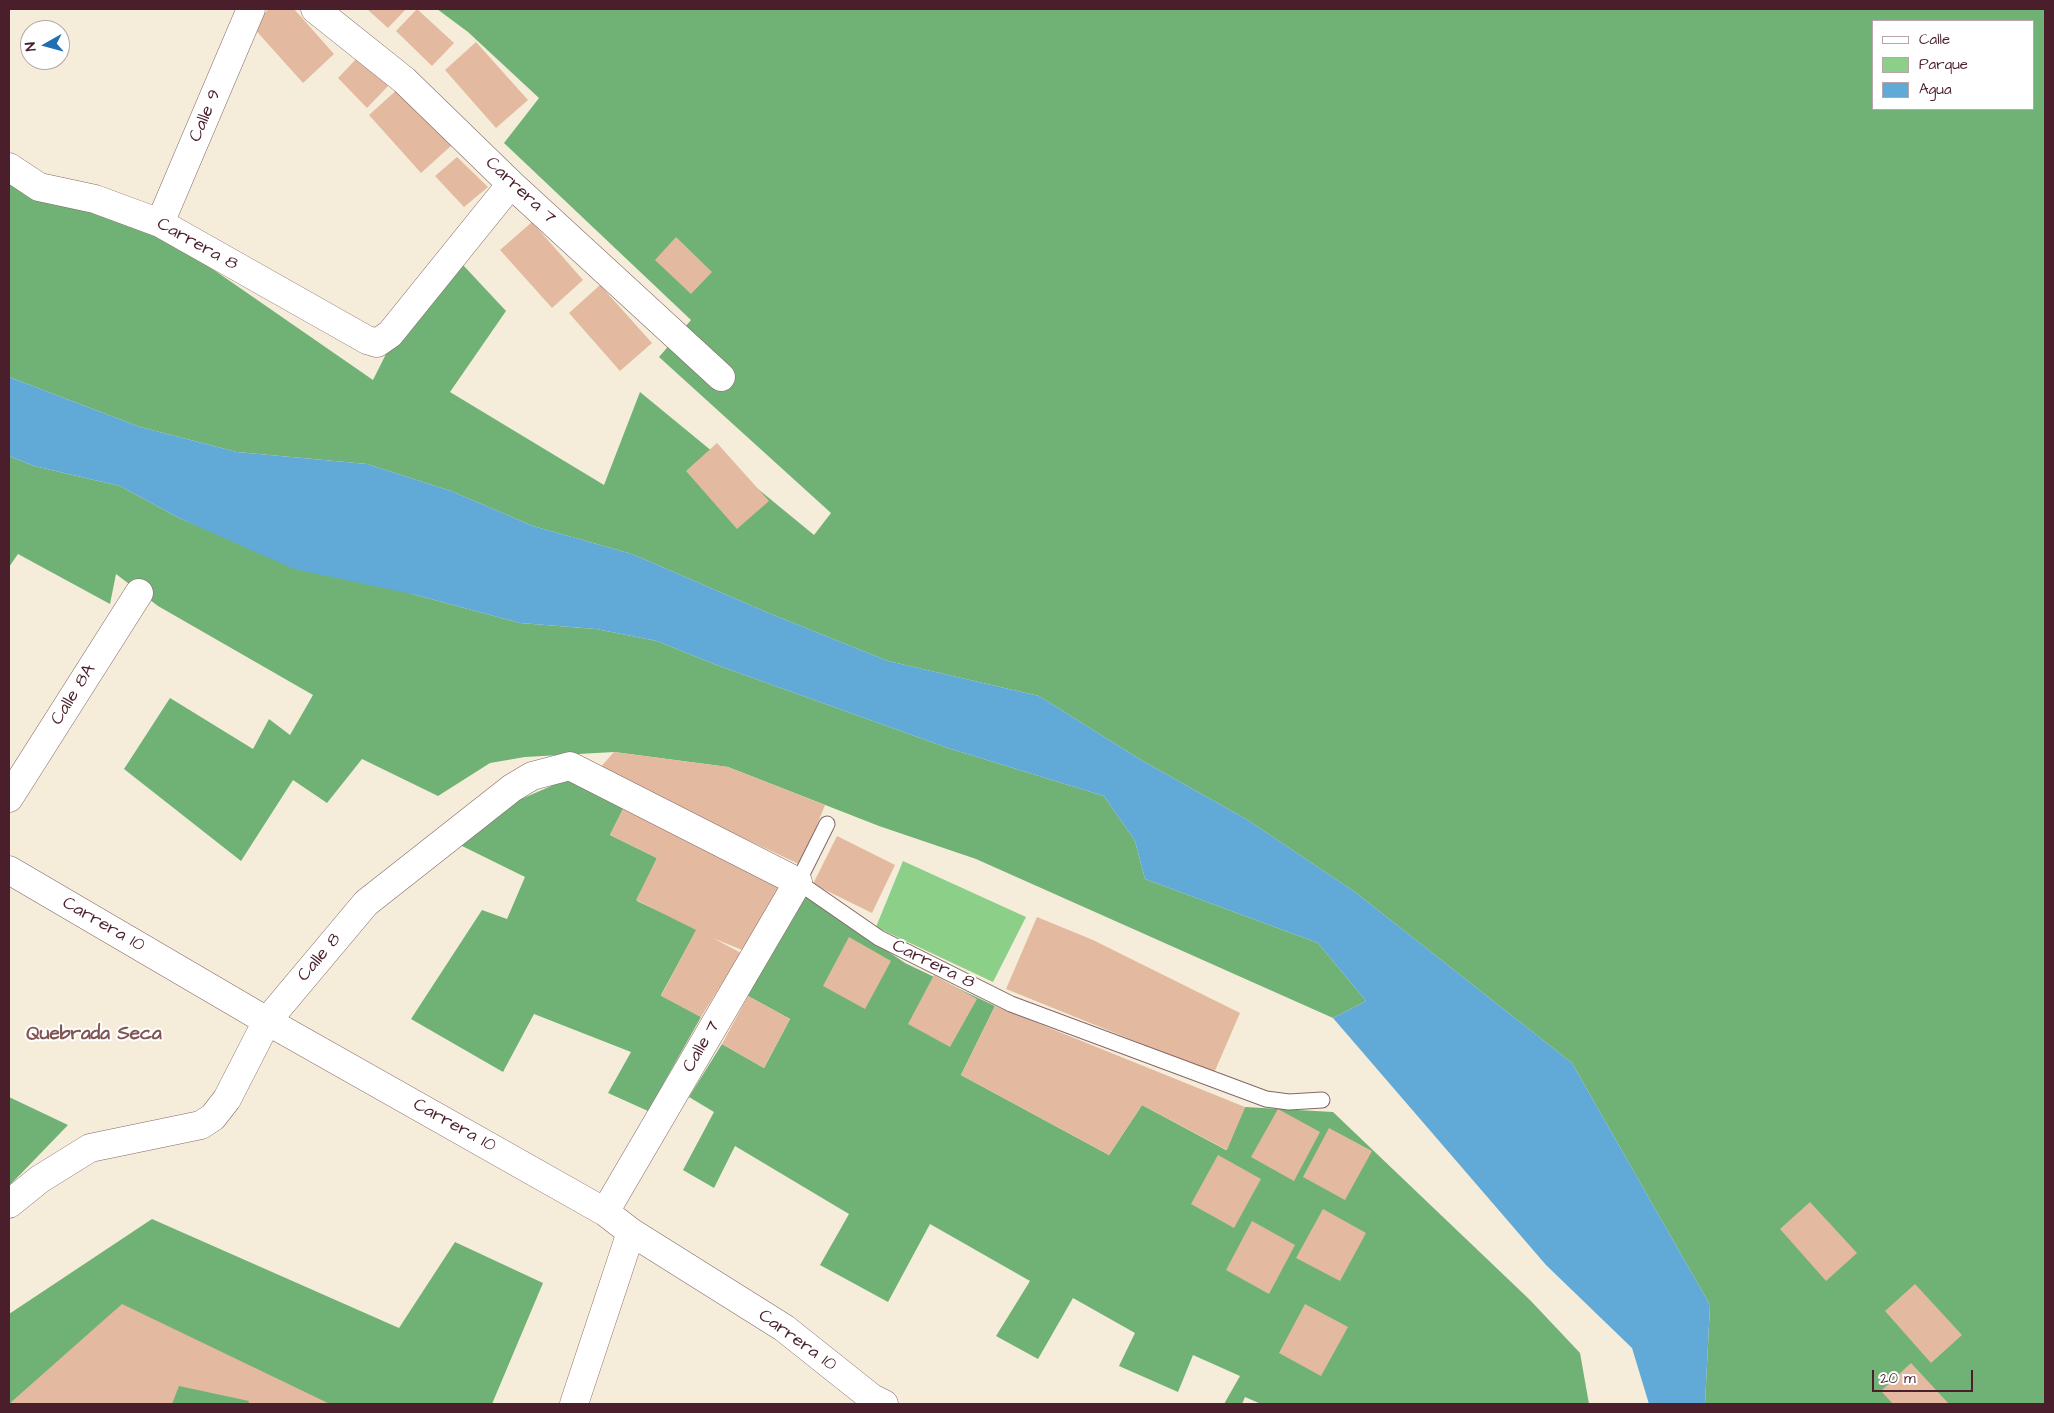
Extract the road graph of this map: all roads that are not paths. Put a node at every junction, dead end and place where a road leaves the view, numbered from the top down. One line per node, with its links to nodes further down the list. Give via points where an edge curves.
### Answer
1 (252, 9): 5 (street, Calle 9)
2 (315, 9): 4 (street, Carrera 7, via 404,80)
3 (9, 167): 5 (street, Carrera 8, via 39,187 95,199)
4 (511, 184): 5 (street, Carrera 8, via 390,334 378,343); 6 (street, Carrera 7)
5 (160, 223)
6 (721, 377)
7 (139, 593): 9 (street, Calle 8A)
8 (570, 766): 12 (street, Carrera 8); 13 (street, Calle 8, via 532,776 512,788 366,904)
9 (9, 798)
10 (827, 824): 12 (lane)
11 (9, 870): 13 (street, Carrera 10)
12 (798, 882): 14 (lane, Carrera 8, via 878,938 1011,1004 1266,1099 1289,1102); 16 (street, Calle 7)
13 (267, 1021): 15 (street, Calle 8, via 226,1099 213,1117 201,1125 90,1148 40,1179); 16 (street, Carrera 10)
14 (1322, 1100)
15 (9, 1204)
16 (606, 1212): 17 (street, Carrera 10)
17 (631, 1232): 18 (street); 19 (street, Carrera 10, via 784,1328)
18 (574, 1404)
19 (884, 1404)

